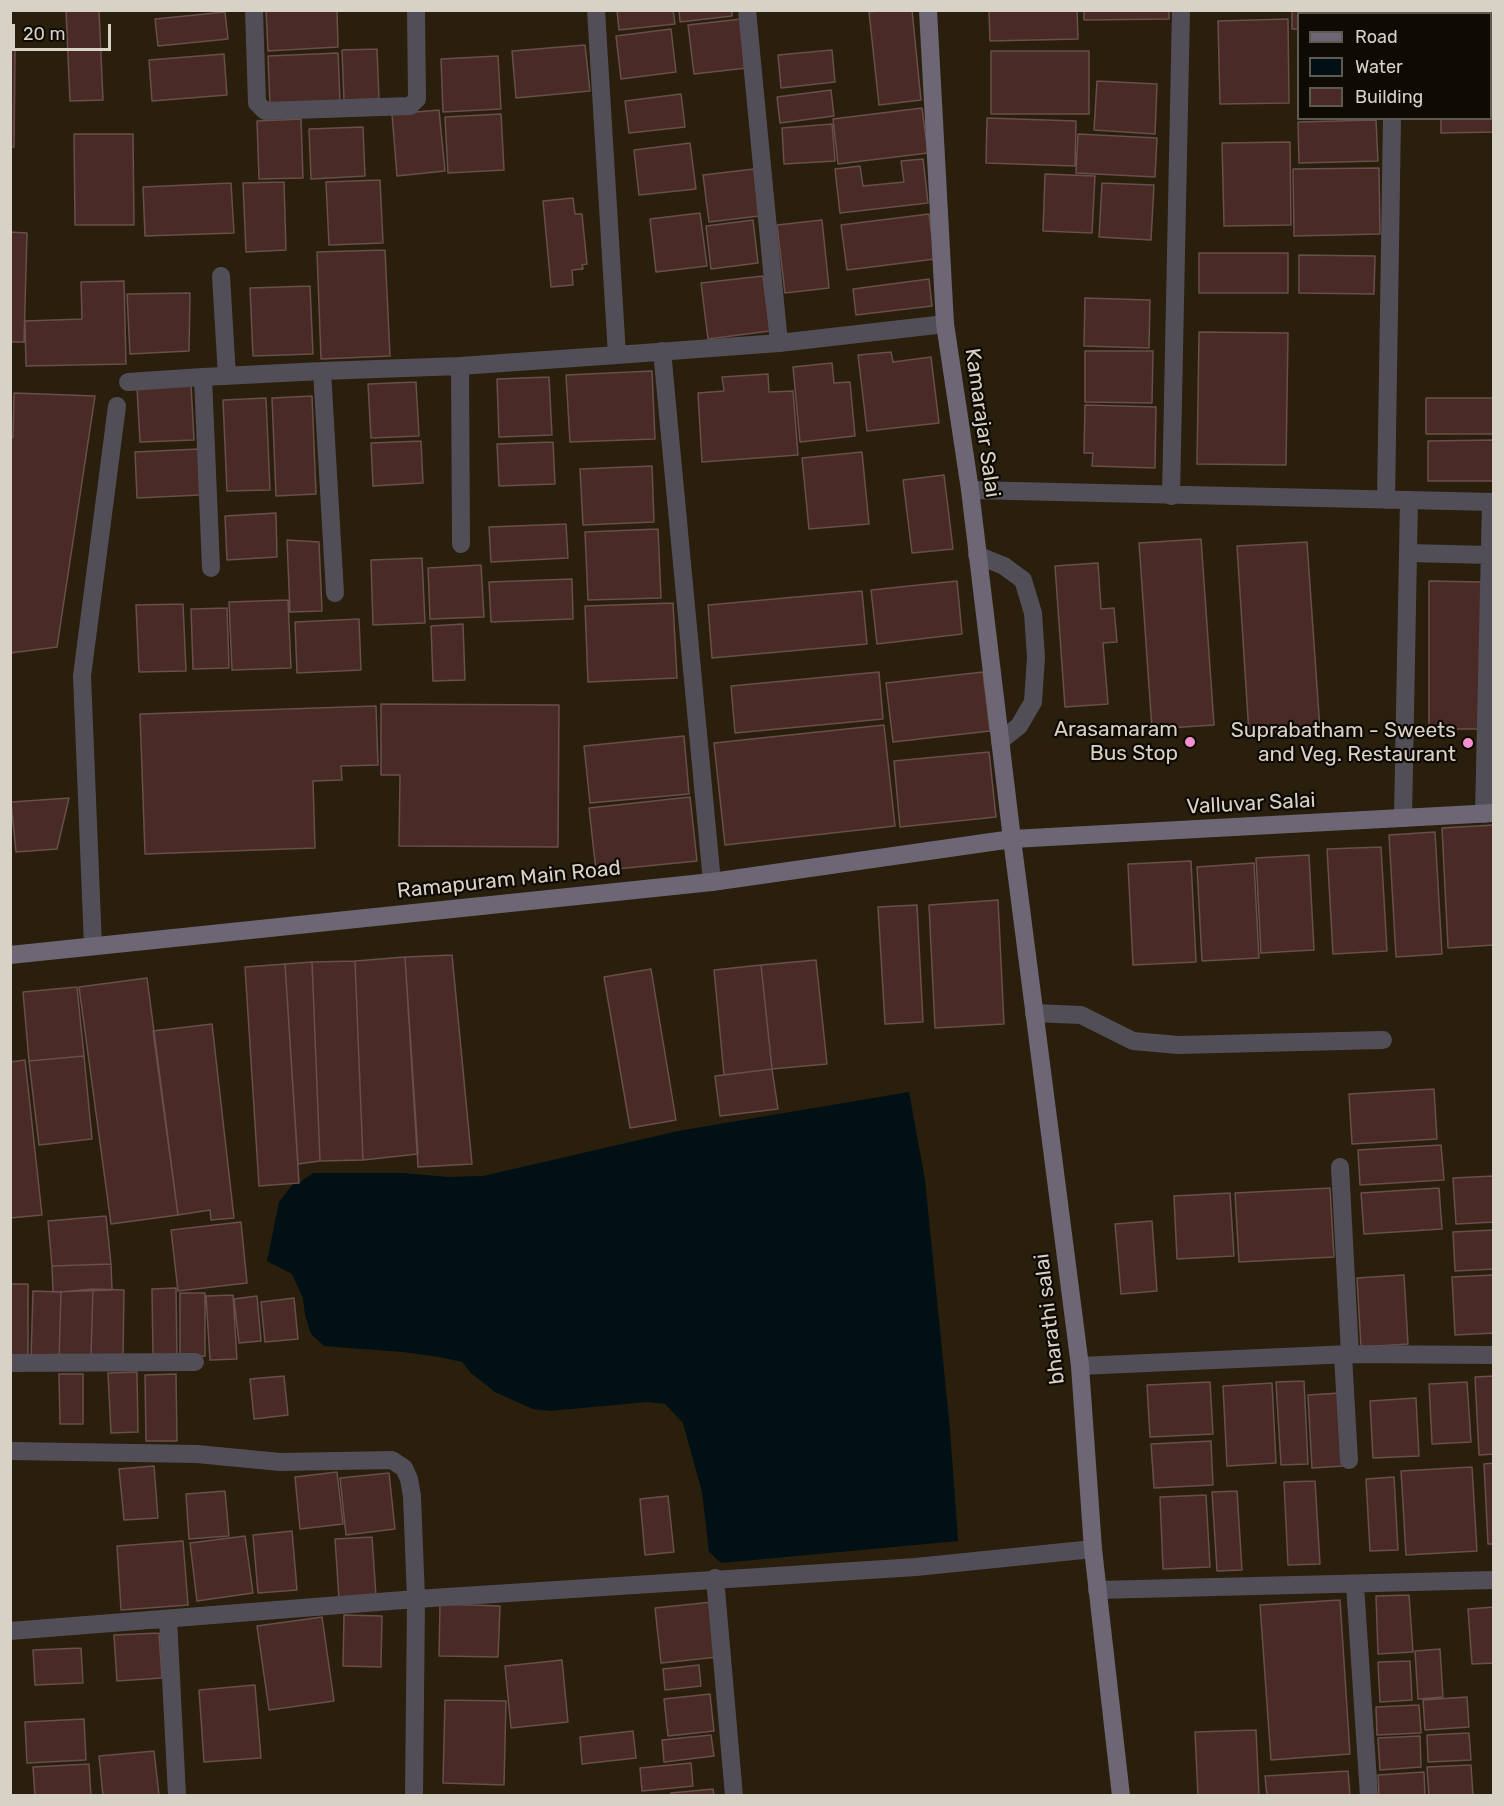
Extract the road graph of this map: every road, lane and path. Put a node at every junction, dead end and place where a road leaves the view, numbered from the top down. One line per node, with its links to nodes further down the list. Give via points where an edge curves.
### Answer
1 (254, 10): 2 (street, via 257,103 265,111 410,106 417,99)
2 (416, 10)
3 (596, 10): 12 (street)
4 (747, 10): 10 (street)
5 (928, 10): 9 (main road, Kamarajar Salai)
6 (1181, 10): 20 (street)
7 (1392, 120): 21 (street)
8 (221, 276): 15 (street)
9 (945, 324): 10 (street); 19 (main road, Kamarajar Salai)
10 (779, 344): 11 (street)
11 (662, 351): 12 (street); 34 (street)
12 (617, 355): 13 (street)
13 (460, 366): 14 (street); 24 (street)
14 (322, 370): 15 (street); 29 (street)
15 (227, 376): 16 (street)
16 (203, 377): 17 (street); 28 (street)
17 (128, 382)
18 (117, 406): 35 (street, via 82,676)
19 (970, 490): 20 (street); 26 (main road, Kamarajar Salai)
20 (1171, 496): 21 (street)
21 (1386, 500): 22 (street)
22 (1409, 500): 23 (street); 25 (street)
23 (1492, 502): 27 (street)
24 (461, 544)
25 (1408, 553): 27 (street); 32 (street)
26 (977, 555): 30 (main road, Kamarajar Salai); 30 (street, via 1004,566 1023,580 1033,613 1034,702 1019,726)
27 (1489, 555): 31 (street)
28 (211, 568)
29 (334, 593)
30 (1000, 741): 33 (main road, Kamarajar Salai)
31 (1491, 812): 32 (main road, Valluvar Salai)
32 (1403, 818): 33 (main road, Valluvar Salai)
33 (1012, 839): 34 (main road, Ramapuram Main Road); 37 (main road, bharathi salai)
34 (712, 882): 35 (main road, Ramapuram Main Road)
35 (93, 946): 36 (main road, Ramapuram Main Road)
36 (10, 955)
37 (1034, 1013): 38 (street, via 1081,1015 1133,1041 1178,1045); 44 (main road, bharathi salai)
38 (1383, 1040)
39 (1340, 1167): 40 (street)
40 (1346, 1355): 41 (street); 44 (street); 46 (street)
41 (1494, 1355)
42 (195, 1362): 43 (street)
43 (10, 1363)
44 (1080, 1366): 47 (main road, bharathi salai)
45 (10, 1451): 52 (street, via 197,1454 280,1462 392,1460 404,1468 412,1496)
46 (1349, 1460)
47 (1093, 1549): 48 (street, via 916,1567); 51 (main road, bharathi salai)
48 (715, 1578): 52 (street); 57 (street)
49 (1494, 1580): 50 (street)
50 (1355, 1585): 51 (street); 59 (street)
51 (1097, 1590): 58 (main road, bharathi salai)
52 (416, 1599): 53 (street); 56 (street)
53 (168, 1619): 54 (street); 55 (street)
54 (10, 1631)
55 (177, 1795)
56 (414, 1796)
57 (734, 1796)
58 (1120, 1796)
59 (1369, 1796)

